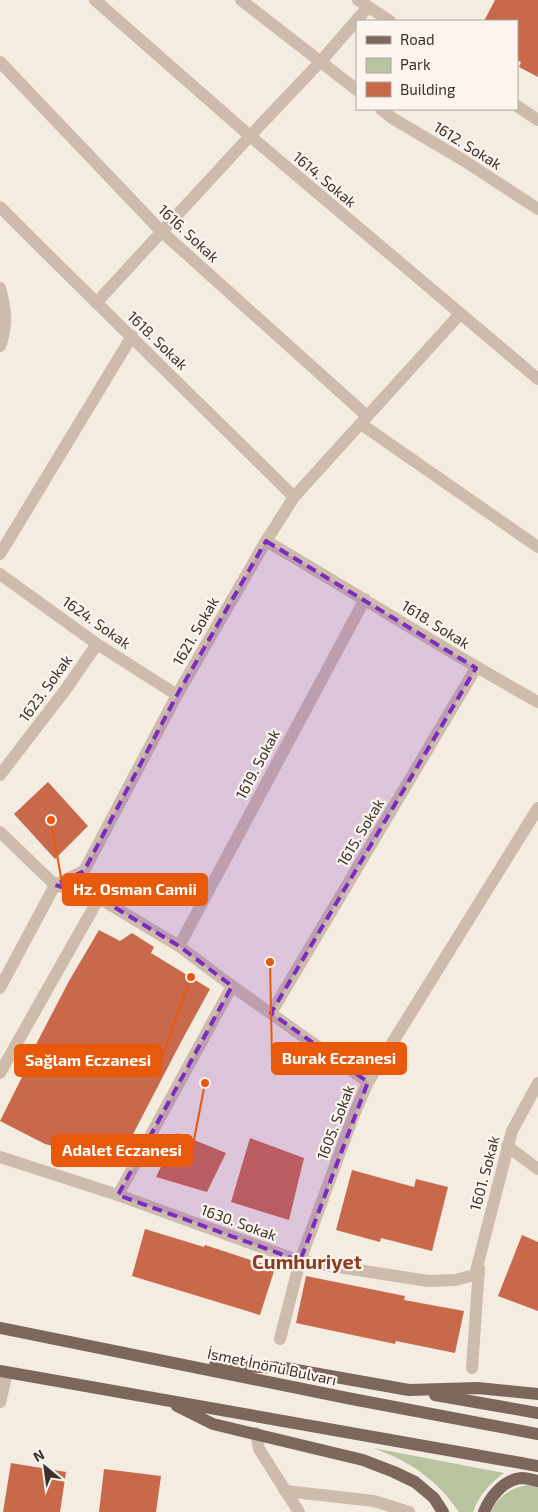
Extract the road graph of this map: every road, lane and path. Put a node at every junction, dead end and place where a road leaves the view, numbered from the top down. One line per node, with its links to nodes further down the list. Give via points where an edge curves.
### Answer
1 (94, 0): 11 (street, 1614. Sokak)
2 (241, 0): 5 (street)
3 (363, 3): 4 (street); 5 (street)
4 (388, 20)
5 (321, 61): 7 (street); 11 (street)
6 (0, 62): 14 (street, 1616. Sokak)
7 (356, 89)
8 (518, 107): 10 (street)
9 (382, 110): 13 (street, 1612. Sokak)
10 (538, 120)
11 (250, 136): 14 (street); 18 (street, 1614. Sokak)
12 (0, 207): 17 (street, 1618. Sokak)
13 (538, 209)
14 (161, 230): 17 (street); 22 (street, 1616. Sokak)
15 (0, 288): 16 (street)
16 (2, 301): 20 (street, via 6,328)
17 (96, 303): 19 (street, 1618. Sokak)
18 (460, 314): 21 (street, 1614. Sokak); 22 (street, 1621. Sokak)
19 (132, 336): 23 (street, 1618. Sokak); 26 (street)
20 (0, 346)
21 (538, 379)
22 (364, 420): 23 (street, 1621. Sokak); 25 (street, 1616. Sokak)
23 (294, 497): 24 (street, 1621. Sokak)
24 (266, 541): 28 (street, 1618. Sokak); 31 (street, 1621. Sokak)
25 (538, 547)
26 (0, 554)
27 (1, 577): 29 (street, 1624. Sokak)
28 (365, 599): 30 (street, 1618. Sokak); 38 (street, 1619. Sokak)
29 (97, 644): 31 (street, 1624. Sokak); 33 (street, 1623. Sokak)
30 (476, 668): 32 (street, 1618. Sokak); 41 (street, 1615. Sokak)
31 (178, 695): 36 (street, 1621. Sokak, via 84,871)
32 (538, 702)
33 (0, 775)
34 (538, 808): 43 (street, 1605. Sokak)
35 (0, 832): 36 (street)
36 (55, 885): 37 (street); 40 (street)
37 (99, 898): 38 (street); 42 (street)
38 (178, 946): 39 (street)
39 (232, 986): 41 (street); 48 (street)
40 (0, 988)
41 (271, 1012): 43 (street)
42 (0, 1073)
43 (368, 1082): 50 (street, 1605. Sokak)
44 (538, 1083): 45 (street, 1601. Sokak, via 512,1130)
45 (507, 1146): 47 (street); 49 (street, 1601. Sokak)
46 (0, 1157): 48 (street, 1630. Sokak)
47 (538, 1169)
48 (118, 1195): 50 (street, 1630. Sokak)
49 (480, 1253): 51 (street, 1601. Sokak); 55 (street)
50 (300, 1261): 51 (street, 1630. Sokak, via 428,1281); 53 (street, 1605. Sokak)
51 (475, 1275)
52 (0, 1328): 54 (main road, İsmet İnönü Bulvarı)
53 (280, 1339)
54 (180, 1364): 57 (main road, via 285,1368); 63 (main road, İsmet İnönü Bulvarı)
55 (472, 1368)
56 (3, 1372): 59 (main road); 60 (street)
57 (409, 1390): 58 (main road, via 478,1388); 61 (main road)
58 (538, 1394)
59 (161, 1399): 62 (main road, via 213,1424); 64 (main road)
60 (0, 1402)
61 (538, 1413)
62 (256, 1433): 66 (street, via 259,1450); 69 (main road, via 362,1460 394,1472 415,1482 434,1498)
63 (538, 1434)
64 (538, 1466)
65 (538, 1481): 70 (main road, via 522,1478 502,1487 493,1495)
66 (286, 1491): 67 (street); 68 (street, via 374,1501)
67 (299, 1512)
68 (409, 1512)
69 (443, 1512)
70 (484, 1512)

